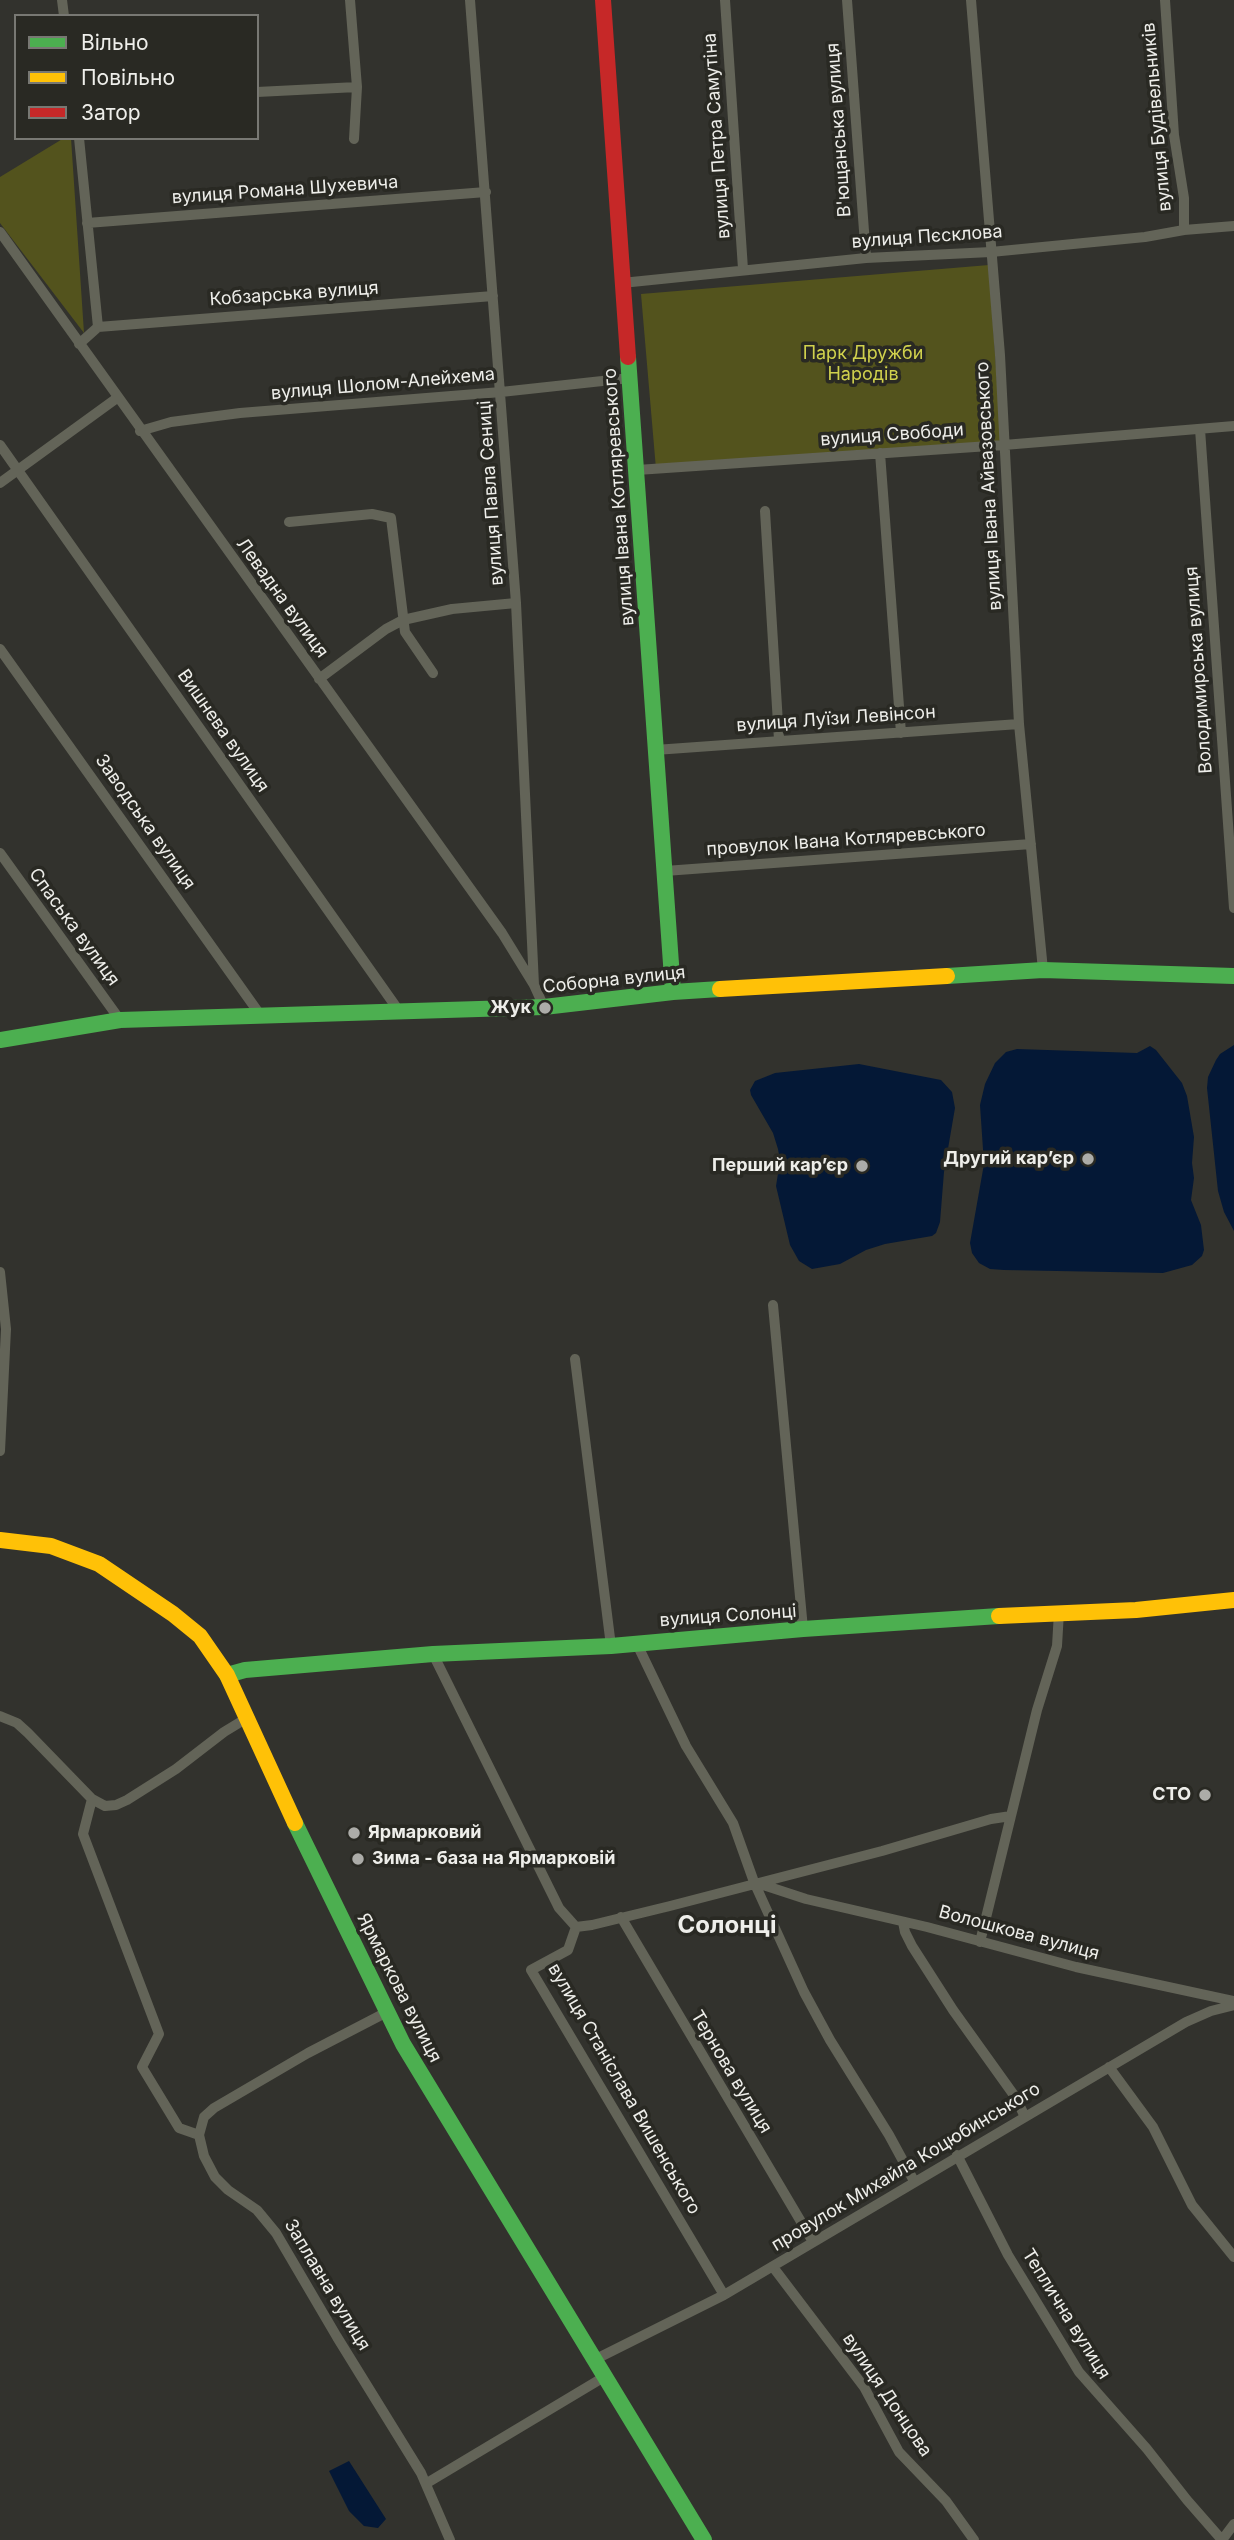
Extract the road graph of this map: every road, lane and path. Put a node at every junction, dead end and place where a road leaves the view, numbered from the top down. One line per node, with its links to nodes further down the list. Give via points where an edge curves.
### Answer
1 (350, 0): 8 (street)
2 (470, 0): 12 (street, вулиця Павла Сениці)
3 (603, 0): 20 (street, вулиця Івана Котляревського)
4 (725, 0): 19 (street, вулиця Петра Самутіна)
5 (847, 0): 18 (street, В'ющанська вулиця)
6 (971, 0): 17 (street, вулиця Івана Айвазовського)
7 (1165, 0): 15 (street, вулиця Будівельників)
8 (357, 87): 9 (street); 10 (street)
9 (259, 92)
10 (354, 139)
11 (79, 140): 13 (street)
12 (486, 192): 13 (street, вулиця Романа Шухевича); 21 (street, вулиця Павла Сениці)
13 (87, 223): 22 (street)
14 (1234, 226): 15 (street, вулиця Пєсклова)
15 (1184, 230): 17 (street, вулиця Пєсклова)
16 (0, 232): 23 (street, Левадна вулиця)
17 (990, 252): 18 (street, вулиця Пєсклова); 31 (street, вулиця Івана Айвазовського)
18 (866, 258): 19 (street, вулиця Пєсклова)
19 (743, 269): 20 (street, вулиця Пєсклова)
20 (622, 283): 24 (street, вулиця Івана Котляревського)
21 (493, 296): 22 (street, Кобзарська вулиця); 25 (street, вулиця Павла Сениці)
22 (98, 327): 23 (street)
23 (79, 344): 26 (street, Левадна вулиця)
24 (630, 378): 25 (street, вулиця Шолом-Алейхема); 34 (street, вулиця Івана Котляревського)
25 (501, 392): 29 (street, вулиця Шолом-Алейхема, via 240,413); 38 (street, вулиця Павла Сениці)
26 (117, 398): 29 (street, Левадна вулиця); 33 (street)
27 (1234, 426): 28 (street, вулиця Свободи)
28 (1200, 429): 31 (street, вулиця Свободи); 50 (street, Володимирська вулиця)
29 (140, 431): 42 (street, Левадна вулиця)
30 (0, 445): 33 (street, Вишнева вулиця)
31 (1004, 445): 32 (street, вулиця Свободи); 43 (street, вулиця Івана Айвазовського)
32 (880, 453): 34 (street, вулиця Свободи); 44 (street)
33 (18, 470): 35 (street); 56 (street, Вишнева вулиця)
34 (636, 470): 46 (street, вулиця Івана Котляревського)
35 (0, 483)
36 (765, 511): 45 (street)
37 (289, 522): 39 (street, via 372,514 391,519)
38 (516, 603): 39 (street, via 452,609); 53 (street, вулиця Павла Сениці)
39 (403, 620): 41 (street, via 408,638); 42 (street)
40 (0, 649): 57 (street, Заводська вулиця)
41 (433, 673)
42 (319, 679): 53 (street, Левадна вулиця, via 502,933)
43 (1019, 723): 44 (street, вулиця Луїзи Левінсон); 47 (street, вулиця Івана Айвазовського)
44 (901, 733): 45 (street, вулиця Луїзи Левінсон)
45 (779, 740): 46 (street, вулиця Луїзи Левінсон)
46 (655, 750): 49 (street, вулиця Івана Котляревського)
47 (1031, 844): 49 (street, провулок Івана Котляревського); 51 (street, вулиця Івана Айвазовського)
48 (0, 853): 58 (street, Спаська вулиця)
49 (665, 871): 54 (street, вулиця Івана Котляревського)
50 (1234, 908)
51 (1043, 970): 52 (street, Соборна вулиця); 54 (street, Соборна вулиця)
52 (1234, 976)
53 (534, 985): 55 (street)
54 (673, 992): 55 (street, Соборна вулиця)
55 (544, 1007): 56 (street, Соборна вулиця)
56 (399, 1012): 57 (street, Соборна вулиця)
57 (261, 1016): 58 (street, Соборна вулиця)
58 (120, 1020): 59 (street, Соборна вулиця)
59 (0, 1040)
60 (0, 1272): 63 (street, via 6,1329)
61 (773, 1305): 67 (street)
62 (575, 1359): 69 (street)
63 (0, 1451)
64 (0, 1540): 71 (street, Ярмаркова вулиця, via 60,1548 107,1569 200,1636)
65 (1234, 1600): 66 (street, вулиця Солонці)
66 (1059, 1612): 67 (street, вулиця Солонці); 75 (street, via 1057,1646)
67 (803, 1629): 68 (street, вулиця Солонці)
68 (636, 1642): 69 (street, вулиця Солонці); 76 (street, via 686,1746 733,1823)
69 (611, 1646): 70 (street, вулиця Солонці)
70 (433, 1654): 71 (street, вулиця Солонці); 79 (street, via 559,1908)
71 (227, 1675): 73 (street, Ярмаркова вулиця)
72 (0, 1716): 74 (street, via 21,1727)
73 (247, 1718): 74 (street, via 127,1800 111,1806); 82 (street, Ярмаркова вулиця)
74 (92, 1799): 85 (street, via 83,1835 159,2034 142,2067 179,2128)
75 (1011, 1816): 76 (street); 80 (street)
76 (754, 1882): 77 (street); 78 (street, Волошкова вулиця, via 796,1897); 87 (street, via 804,1992)
77 (621, 1917): 79 (street); 88 (street, Тернова вулиця)
78 (903, 1922): 80 (street, Волошкова вулиця); 84 (street, via 912,1946)
79 (576, 1927): 91 (street, вулиця Станіслава Вишенського, via 568,1950 531,1970)
80 (980, 1942): 81 (street, Волошкова вулиця)
81 (1234, 2003): 83 (street, провулок Михайла Коцюбинського, via 1186,2022)
82 (387, 2012): 85 (street, via 214,2108 204,2117); 92 (street, Ярмаркова вулиця)
83 (1109, 2067): 84 (street, провулок Михайла Коцюбинського); 89 (street, via 1153,2127 1192,2205)
84 (1025, 2117): 86 (street, провулок Михайла Коцюбинського)
85 (199, 2135): 94 (street, Заплавна вулиця, via 215,2177 271,2224)
86 (957, 2155): 87 (street, провулок Михайла Коцюбинського); 99 (street, Теплична вулиця, via 1008,2255 1079,2372)
87 (914, 2181): 88 (street, провулок Михайла Коцюбинського)
88 (813, 2242): 90 (street, провулок Михайла Коцюбинського)
89 (1234, 2257)
90 (773, 2267): 91 (street, провулок Михайла Коцюбинського); 98 (street, вулиця Донцова, via 870,2396 899,2452 946,2501)
91 (724, 2295): 92 (street, провулок Михайла Коцюбинського)
92 (594, 2360): 93 (street, Ярмаркова вулиця)
93 (604, 2377): 94 (street); 97 (street, Ярмаркова вулиця)
94 (427, 2483): 96 (street, Заплавна вулиця)
95 (1234, 2524): 99 (street)
96 (450, 2540)
97 (704, 2540)
98 (974, 2540)
99 (1222, 2540)

